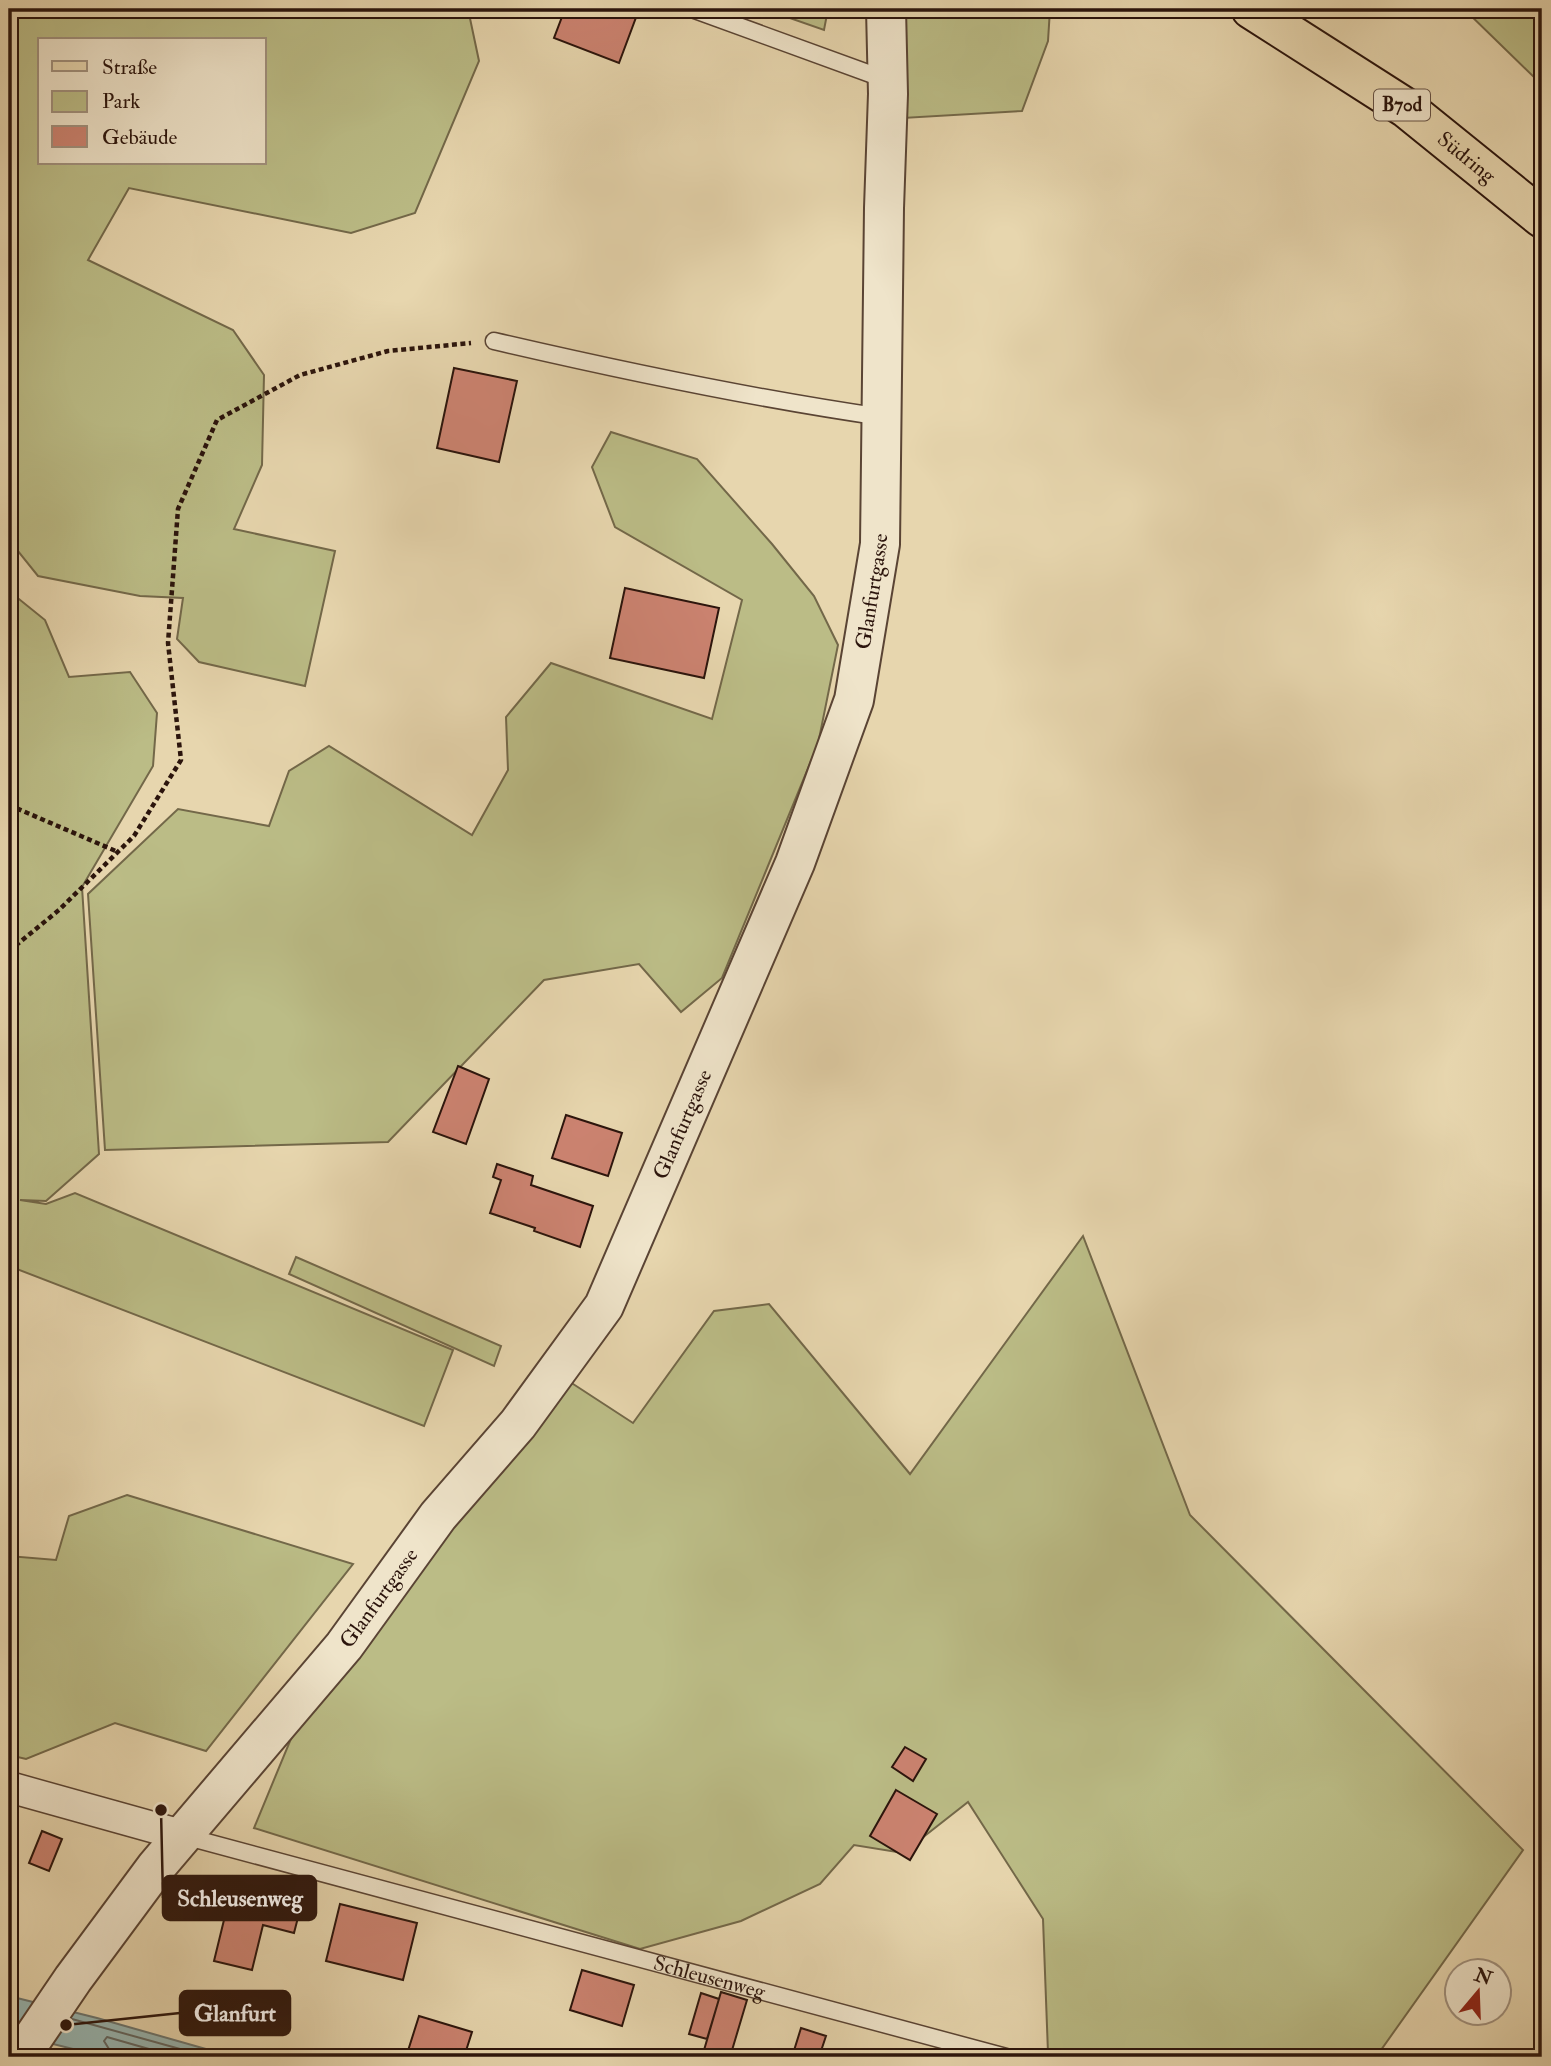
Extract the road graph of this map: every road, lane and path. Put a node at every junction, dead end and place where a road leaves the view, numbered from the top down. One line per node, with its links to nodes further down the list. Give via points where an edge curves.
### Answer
1 (692, 9): 4 (lane)
2 (886, 9): 4 (street, Glanfurtgasse)
3 (1251, 9): 5 (main road, Südring / B70d, via 1406,108)
4 (888, 81): 7 (street, Glanfurtgasse)
5 (1542, 218)
6 (494, 341): 7 (lane, via 653,378); 9 (path, via 388,351 300,375 217,420 178,509 168,643 181,760 134,836)
7 (882, 417): 12 (street, Glanfurtgasse, via 880,544 854,700 795,863 604,1306 518,1424 438,1517 344,1646)
8 (9, 805): 9 (path)
9 (118, 852): 10 (path)
10 (9, 951)
11 (9, 1787): 12 (street, Schleusenweg)
12 (181, 1835): 13 (street, Glanfurtgasse); 14 (lane, Schleusenweg)
13 (20, 2057)
14 (1006, 2057)

